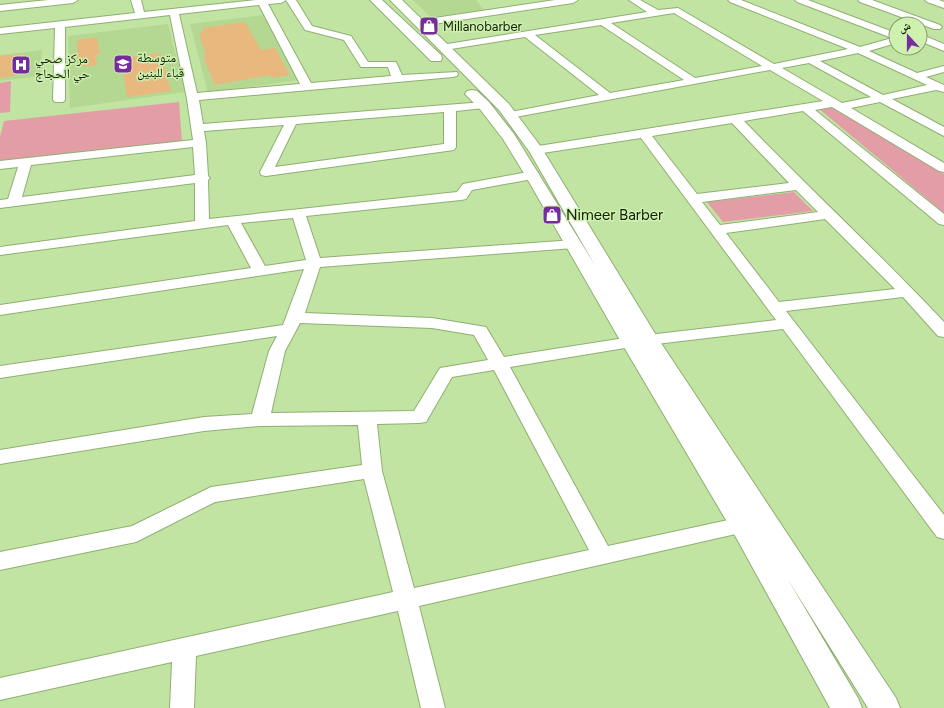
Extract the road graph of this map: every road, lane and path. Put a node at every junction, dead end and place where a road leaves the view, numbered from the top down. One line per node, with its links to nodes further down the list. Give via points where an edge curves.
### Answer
1 (73, 0): 17 (street)
2 (136, 0): 20 (street)
3 (282, 0): 14 (street)
4 (291, 0): 39 (street, via 308,28 348,38 365,65 392,64)
5 (376, 0): 37 (main road)
6 (396, 0): 22 (main road)
7 (573, 0): 22 (street, via 491,9)
8 (634, 0): 18 (street)
9 (733, 0): 33 (street)
10 (800, 0): 27 (street)
11 (863, 0): 23 (street)
12 (930, 0): 15 (street)
13 (214, 4): 14 (street); 19 (street)
14 (263, 5): 19 (street); 41 (street)
15 (944, 5)
16 (0, 8): 17 (street)
17 (37, 12): 24 (street); 26 (street)
18 (656, 13): 21 (street); 35 (street, via 675,10)
19 (174, 15): 20 (street); 24 (street); 43 (street)
20 (140, 16): 24 (street)
21 (603, 22): 28 (street); 40 (street)
22 (421, 23): 31 (main road)
23 (941, 25): 25 (street)
24 (60, 28): 46 (street)
25 (928, 29)
26 (0, 31)
27 (888, 33)
28 (527, 34): 31 (street); 44 (street)
29 (928, 41): 32 (street)
30 (888, 42): 33 (street)
31 (446, 47): 51 (main road)
32 (944, 48)
33 (859, 50): 34 (street); 38 (street)
34 (810, 60): 35 (street); 45 (street)
35 (772, 67): 40 (street); 48 (street)
36 (944, 69): 38 (street)
37 (453, 74): 39 (street); 47 (main road)
38 (916, 76): 42 (street)
39 (398, 79): 41 (street)
40 (693, 82): 44 (street)
41 (307, 87): 43 (street)
42 (941, 88): 45 (street)
43 (192, 97): 54 (street)
44 (608, 97): 51 (street)
45 (882, 99): 48 (street); 55 (street)
46 (59, 100)
47 (484, 105): 49 (street); 62 (main road, via 509,137)
48 (838, 105): 50 (street); 61 (street)
49 (450, 108): 52 (street); 52 (street, via 450,147 266,172)
50 (806, 108): 53 (street); 71 (street)
51 (510, 115): 58 (main road)
52 (292, 120): 54 (street)
53 (736, 120): 56 (street); 64 (street)
54 (198, 128): 57 (street)
55 (944, 132)
56 (644, 134): 58 (street); 65 (street)
57 (200, 143): 59 (street); 63 (street)
58 (536, 150): 84 (main road)
59 (26, 162): 60 (street); 66 (street)
60 (0, 165)
61 (944, 168)
62 (533, 175): 68 (street, via 468,187 461,196); 74 (main road)
63 (203, 178): 66 (street); 72 (street)
64 (799, 186): 65 (street); 69 (street)
65 (692, 199): 73 (street)
66 (14, 202): 67 (street)
67 (0, 204)
68 (298, 213): 70 (street); 76 (street)
69 (827, 215): 73 (street); 78 (street)
70 (232, 220): 72 (street); 77 (street)
71 (944, 221)
72 (202, 223): 75 (street)
73 (715, 230): 79 (street)
74 (574, 244): 76 (street); 84 (main road)
75 (0, 251)
76 (314, 263): 77 (street); 81 (street)
77 (261, 272): 80 (street)
78 (907, 292): 79 (street); 83 (street)
79 (775, 307): 82 (street)
80 (0, 310)
81 (292, 324): 85 (street, via 432,323 480,332); 86 (street); 88 (street, via 277,351)
82 (786, 324): 84 (street); 92 (street)
83 (944, 332)
84 (640, 341): 85 (street); 91 (main road); 101 (main road)
85 (499, 363): 87 (street, via 446,372 419,417); 93 (street)
86 (0, 372)
87 (366, 419): 88 (street); 90 (street)
88 (260, 420): 89 (street, via 204,424)
89 (0, 457)
90 (372, 471): 94 (street, via 211,495 136,534); 95 (street)
91 (742, 525): 93 (street); 100 (main road)
92 (944, 530)
93 (603, 556): 95 (street)
94 (0, 561)
95 (406, 599): 96 (street); 99 (street)
96 (184, 648): 97 (street); 98 (street)
97 (0, 689)
98 (182, 708)
99 (433, 708)
100 (848, 708)
101 (885, 708)

